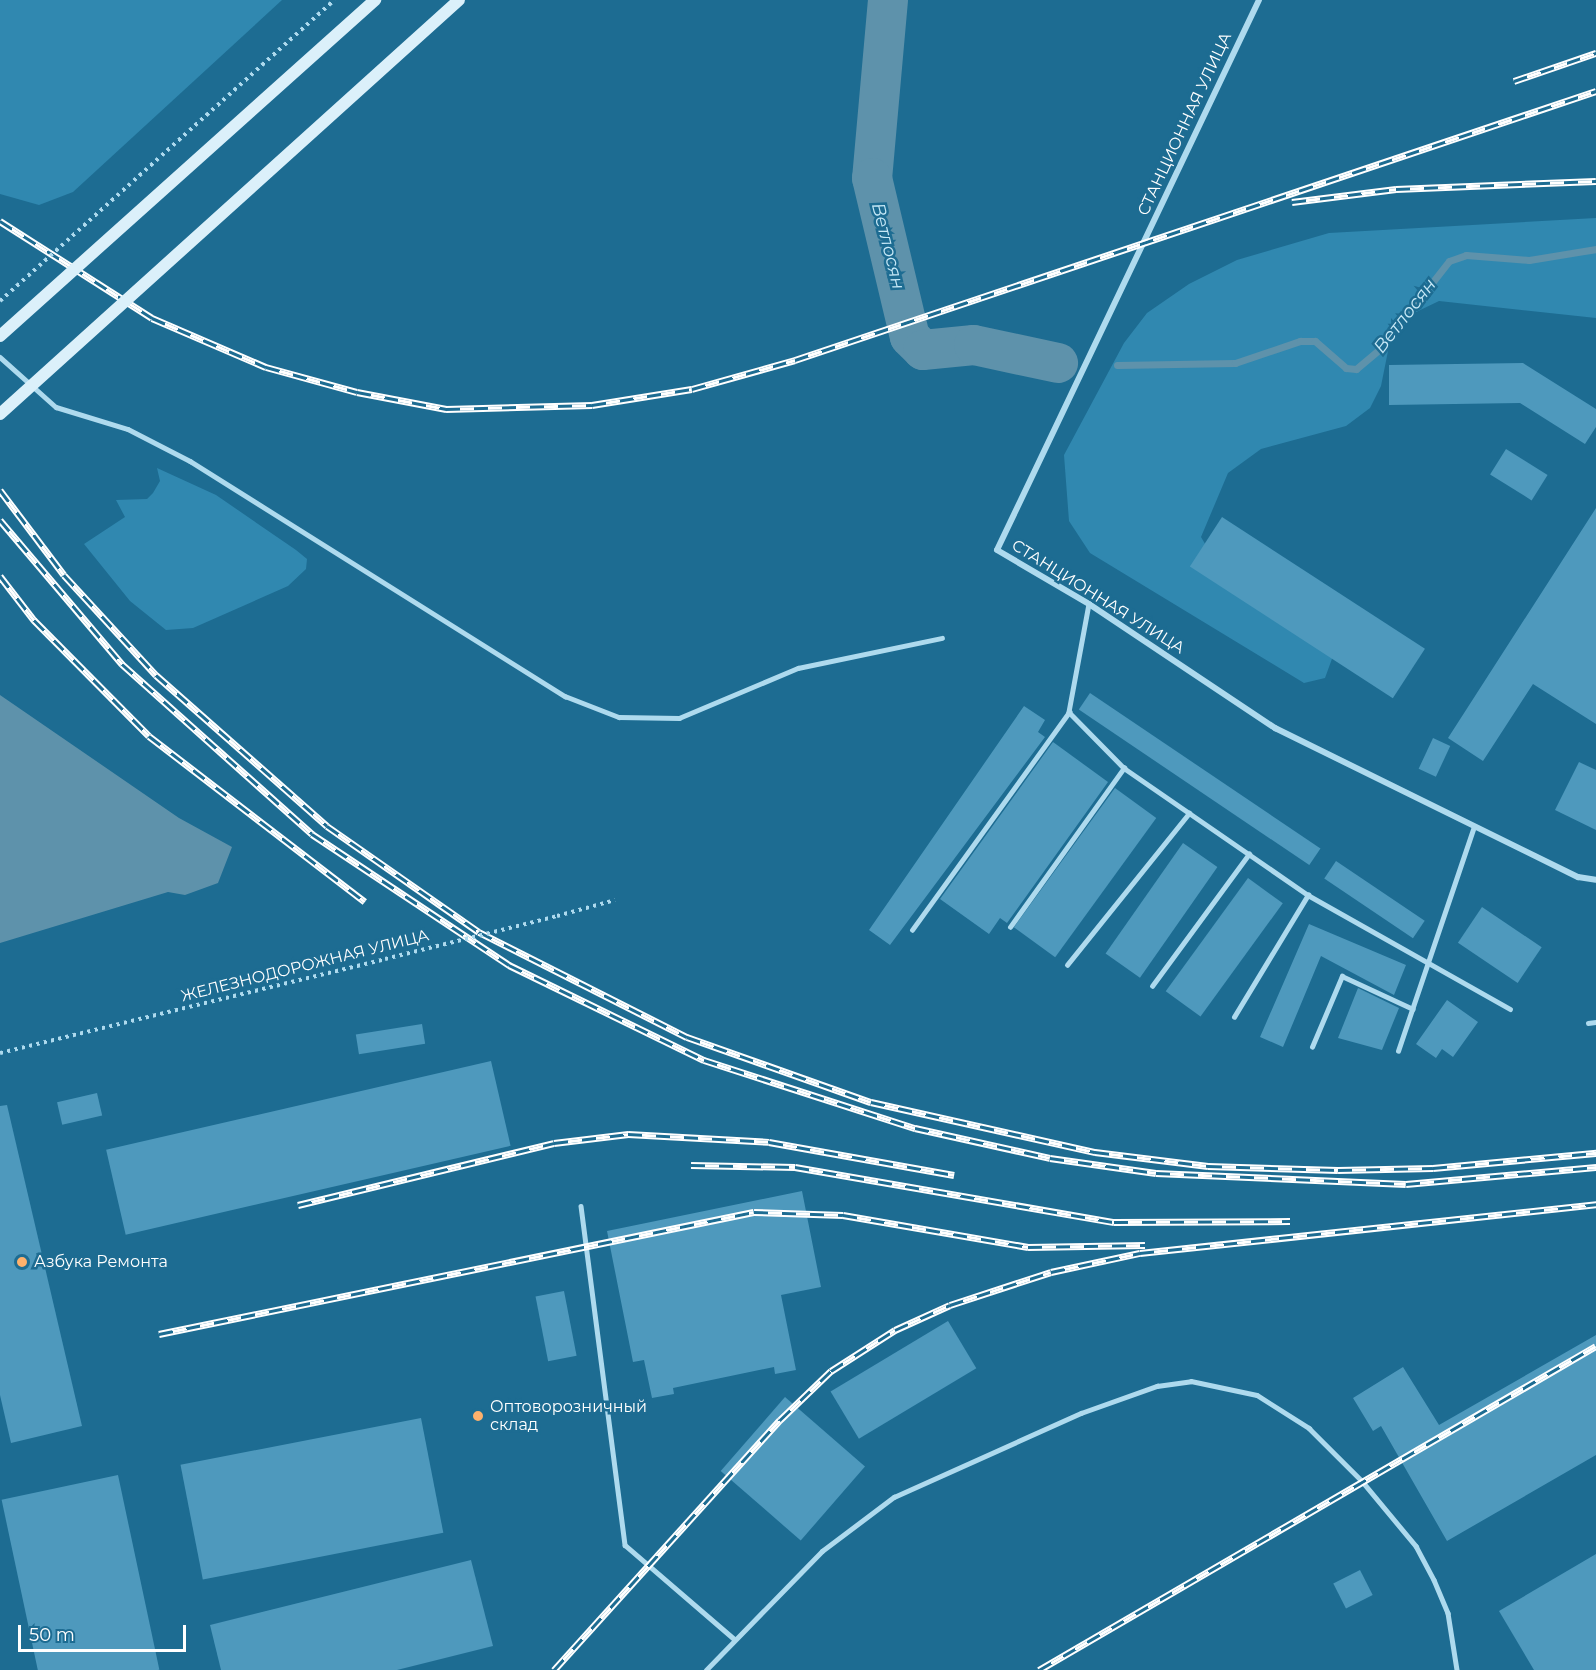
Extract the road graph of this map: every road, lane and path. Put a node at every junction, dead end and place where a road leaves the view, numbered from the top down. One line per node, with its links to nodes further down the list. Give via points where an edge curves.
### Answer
1 (334, 0): 5 (path, bridge)
2 (375, 0): 6 (main road, bridge)
3 (459, 0): 8 (main road, bridge)
4 (1259, 0): 9 (street, СТАНЦИОННАЯ УЛИЦА, via 997,550)
5 (0, 301)
6 (0, 336)
7 (0, 357): 10 (lane, via 56,407 128,429 190,461 565,696 619,717 679,718 814,663)
8 (0, 414)
9 (1089, 604): 11 (lane); 14 (street, СТАНЦИОННАЯ УЛИЦА, via 1275,728)
10 (942, 638)
11 (1069, 712): 12 (lane); 20 (lane)
12 (1124, 768): 13 (lane); 19 (lane)
13 (1189, 813): 15 (lane); 22 (lane)
14 (1474, 826): 16 (street, СТАНЦИОННАЯ УЛИЦА, via 1578,877); 21 (lane)
15 (1249, 854): 17 (lane); 23 (lane)
16 (1596, 880)
17 (1308, 895): 21 (lane); 26 (lane)
18 (615, 900): 31 (path, ЖЕЛЕЗНОДОРОЖНАЯ УЛИЦА, bridge)
19 (1010, 927)
20 (912, 930)
21 (1428, 963): 24 (lane); 25 (lane)
22 (1067, 965)
23 (1152, 986)
24 (1413, 1009): 29 (lane, via 1342,976); 30 (lane)
25 (1510, 1009)
26 (1234, 1017)
27 (1596, 1022): 28 (lane)
28 (1588, 1023)
29 (1312, 1047)
30 (1398, 1051)
31 (0, 1053)
32 (580, 1206): 33 (lane, via 625,1545)
33 (733, 1638): 34 (lane); 35 (lane, via 822,1551 894,1497 1081,1413 1157,1386 1191,1381 1257,1395 1309,1428 1362,1481 1416,1546 1448,1613)
34 (706, 1670)
35 (1457, 1670)

